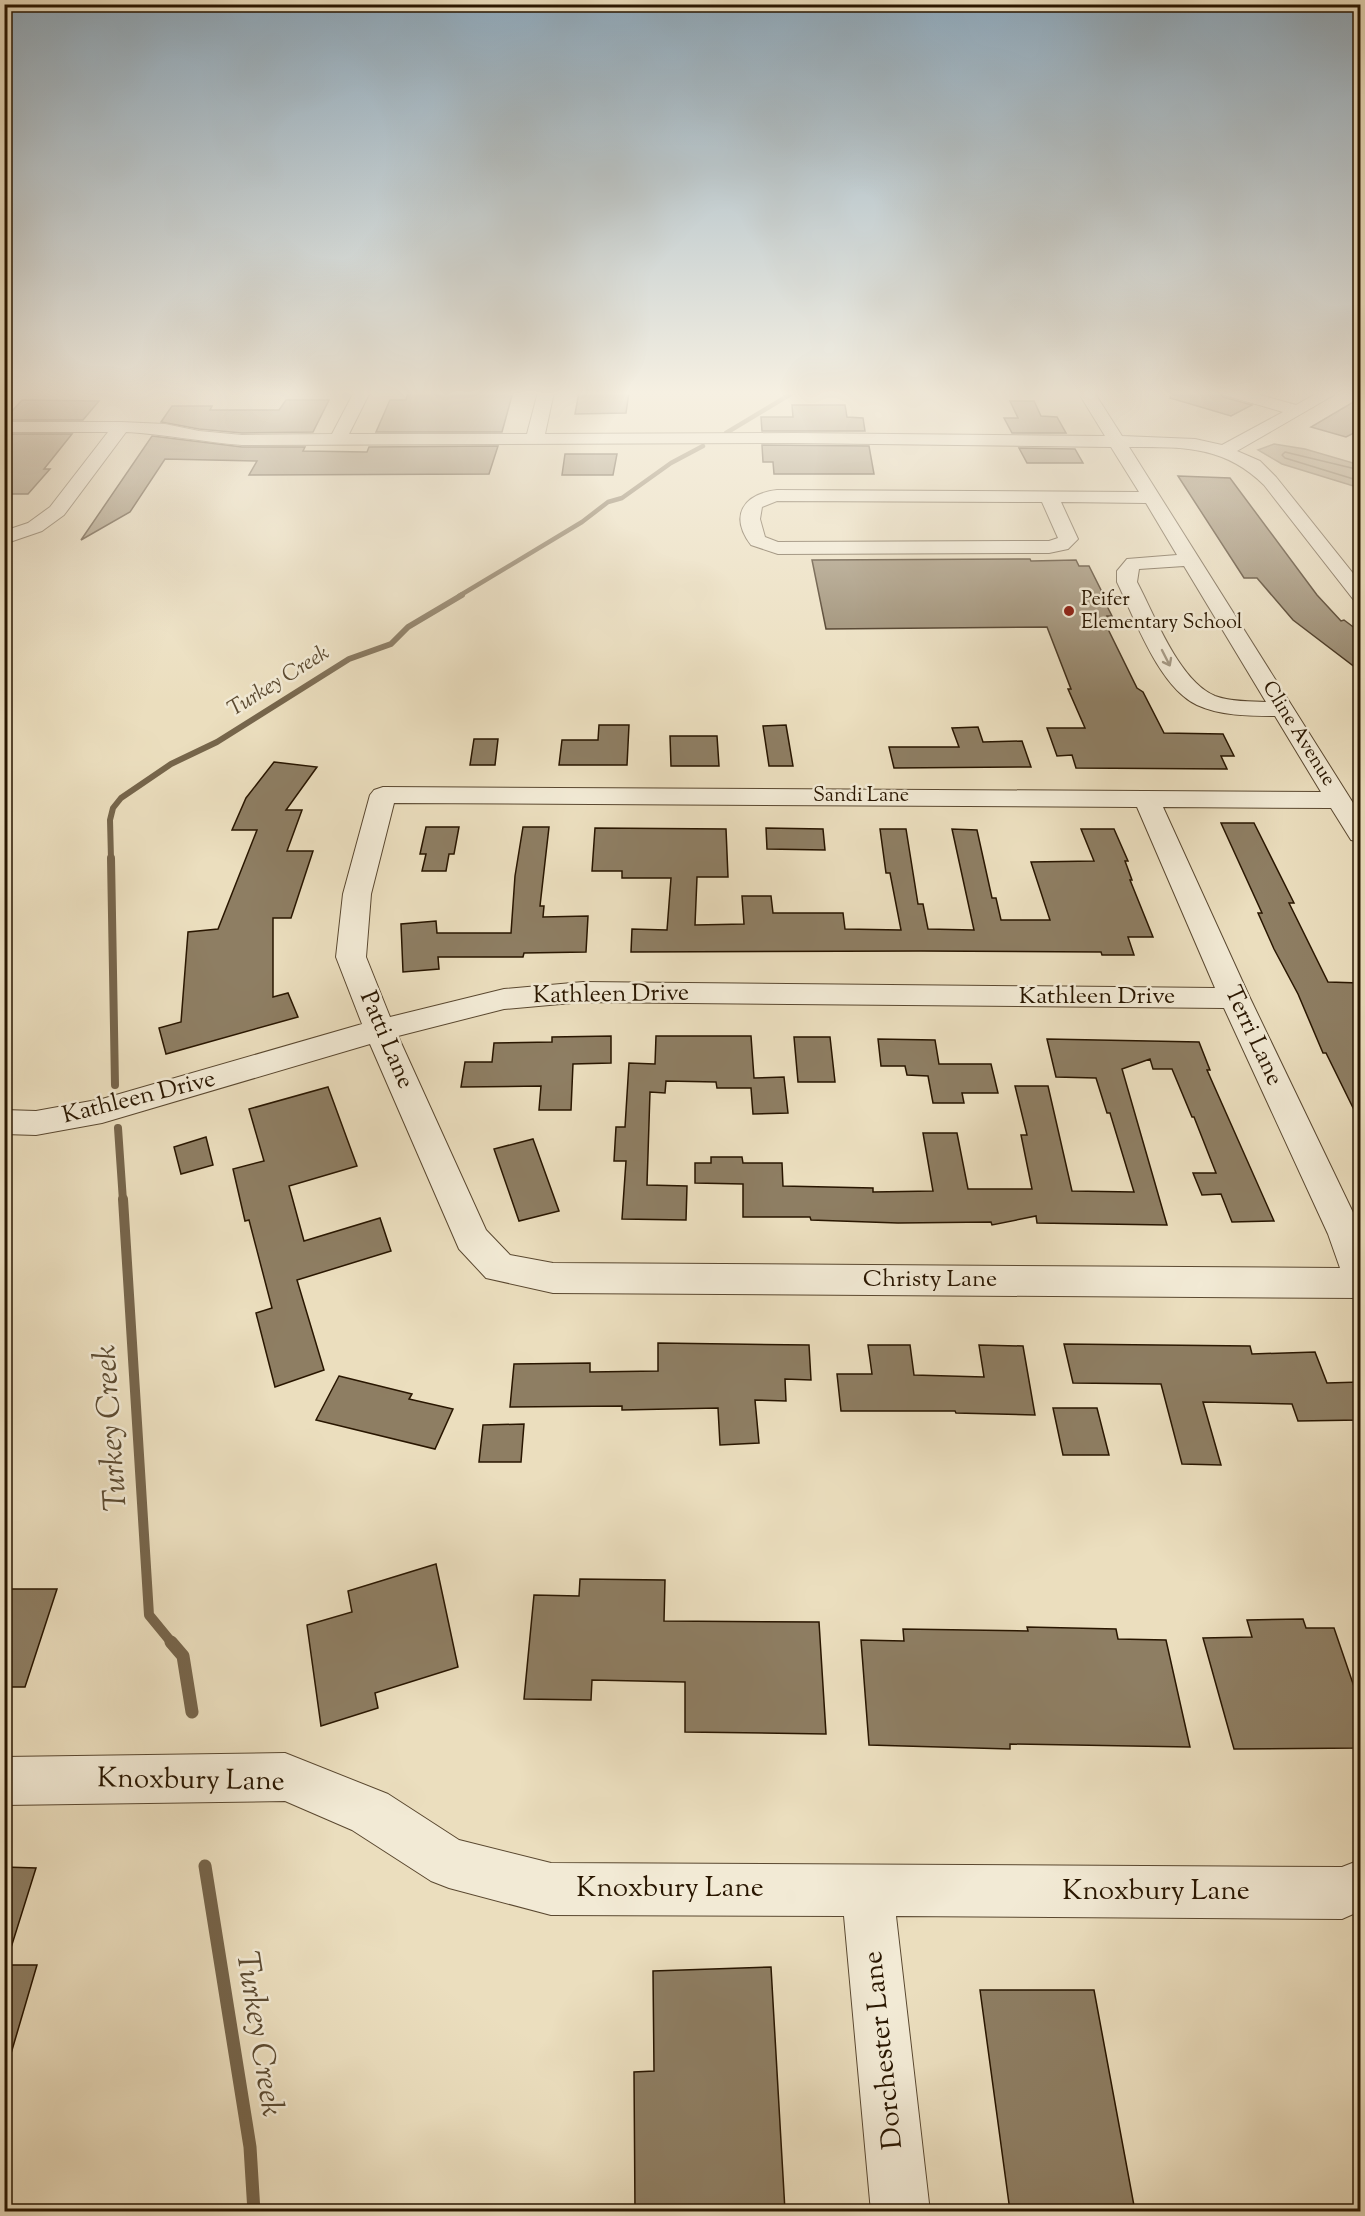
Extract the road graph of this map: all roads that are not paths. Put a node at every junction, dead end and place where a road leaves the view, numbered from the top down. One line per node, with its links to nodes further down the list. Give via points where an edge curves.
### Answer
1 (69, 495): 9 (street)
2 (787, 495): 10 (street, via 753,504)
3 (805, 495): 7 (street)
4 (1150, 495): 6 (street, Cline Avenue)
5 (1281, 495): 16 (street)
6 (1152, 498): 7 (street); 15 (street, Cline Avenue)
7 (1051, 502): 12 (street)
8 (25, 511): 9 (street)
9 (57, 511): 14 (street, via 35,527)
10 (752, 519): 12 (street, via 754,539 772,548 1048,547 1068,539); 13 (street)
11 (1039, 526): 12 (street)
12 (1062, 526)
13 (775, 529)
14 (4, 538)
15 (1190, 560): 17 (street, Cline Avenue); 17 (street, one-way to 17, via 1134,563 1126,573 1172,670 1181,684 1206,701)
16 (1360, 595)
17 (1282, 709): 20 (street, Cline Avenue)
18 (383, 795): 19 (street, Sandi Lane); 23 (street, Patti Lane, via 357,894 351,957)
19 (1146, 798): 20 (street, Sandi Lane); 22 (street, Terri Lane)
20 (1339, 800): 21 (street, Cline Avenue)
21 (1360, 834)
22 (1235, 998): 23 (street, Kathleen Drive, via 583,992 504,999); 26 (street, Terri Lane, via 1346,1234)
23 (380, 1030): 24 (street, Kathleen Drive, via 102,1111 36,1123); 25 (street, Patti Lane, via 472,1239)
24 (4, 1122)
25 (500, 1268): 27 (street, Christy Lane, via 552,1278)
26 (1360, 1273)
27 (1360, 1283)
28 (4, 1782): 30 (street, Knoxbury Lane, via 285,1777 370,1812 449,1863 551,1889)
29 (1360, 1886): 30 (street, Knoxbury Lane, via 1342,1893)
30 (867, 1889): 31 (street, Dorchester Lane)
31 (901, 2211)

